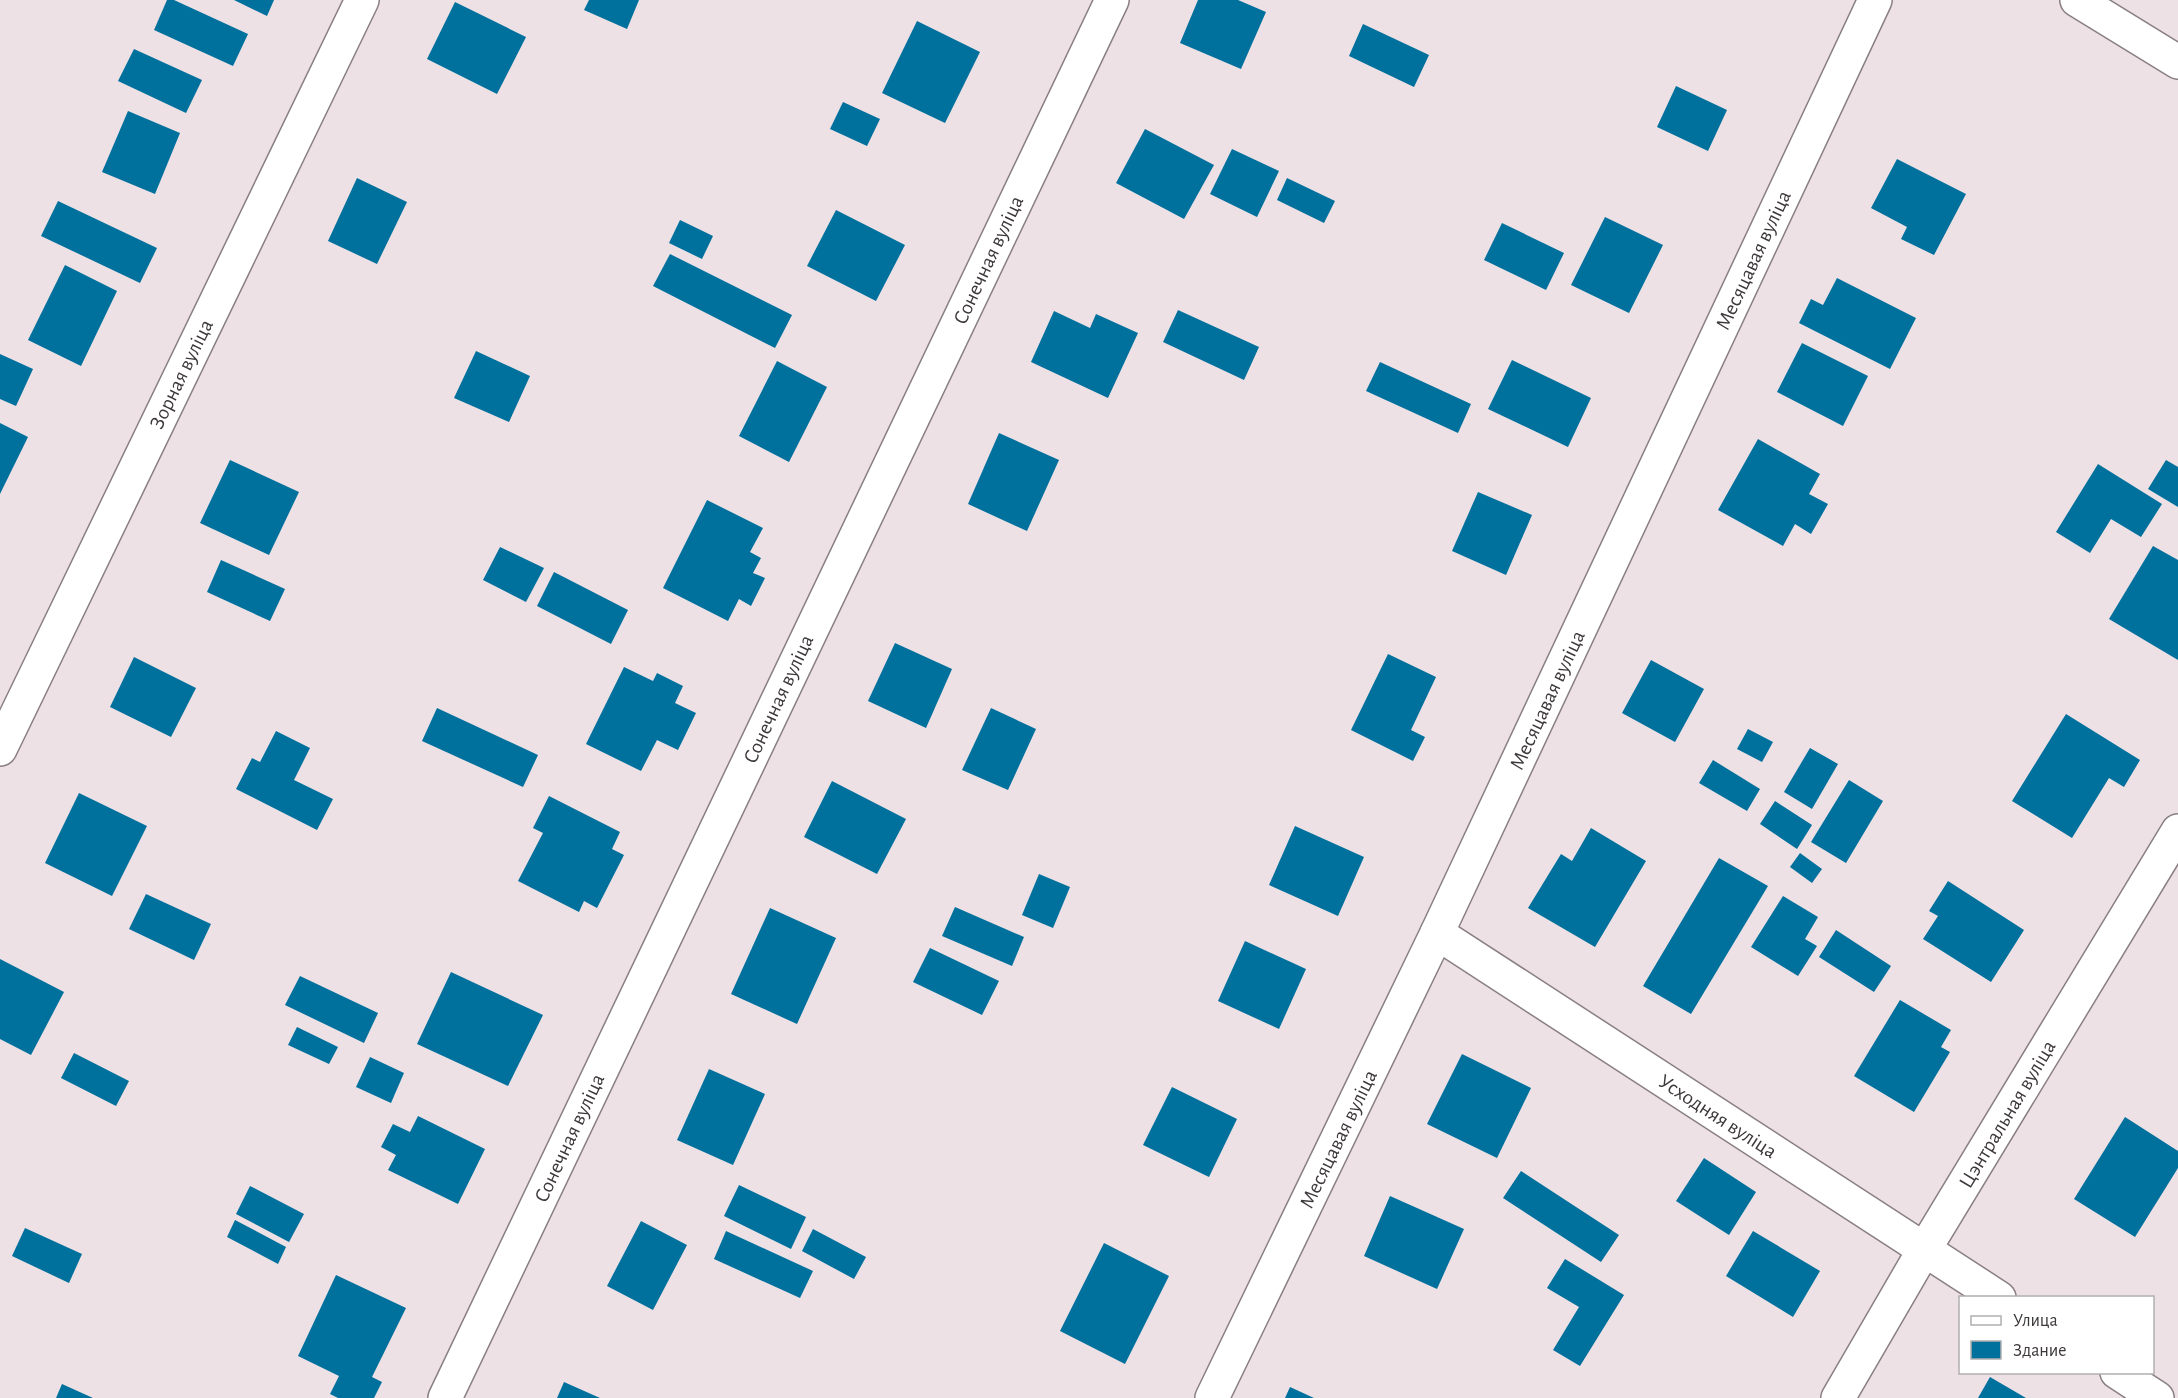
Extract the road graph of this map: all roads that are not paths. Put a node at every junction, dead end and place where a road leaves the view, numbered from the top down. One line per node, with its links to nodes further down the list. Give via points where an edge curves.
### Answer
1 (362, 0): 6 (street, Зорная вуліца)
2 (1112, 0): 12 (street, Сонечная вуліца)
3 (1875, 0): 8 (street, Месяцавая вуліца)
4 (2078, 0): 5 (street)
5 (2178, 62)
6 (0, 748)
7 (2178, 831): 9 (street, Цэнтральная вуліца)
8 (1437, 933): 9 (street, Усходняя вуліца); 13 (street, Месяцавая вуліца)
9 (1924, 1250): 10 (street, Усходняя вуліца); 14 (street, Цэнтральная вуліца)
10 (1996, 1296)
11 (2120, 1374): 15 (street)
12 (445, 1398)
13 (1212, 1398)
14 (1838, 1398)
15 (2157, 1398)

